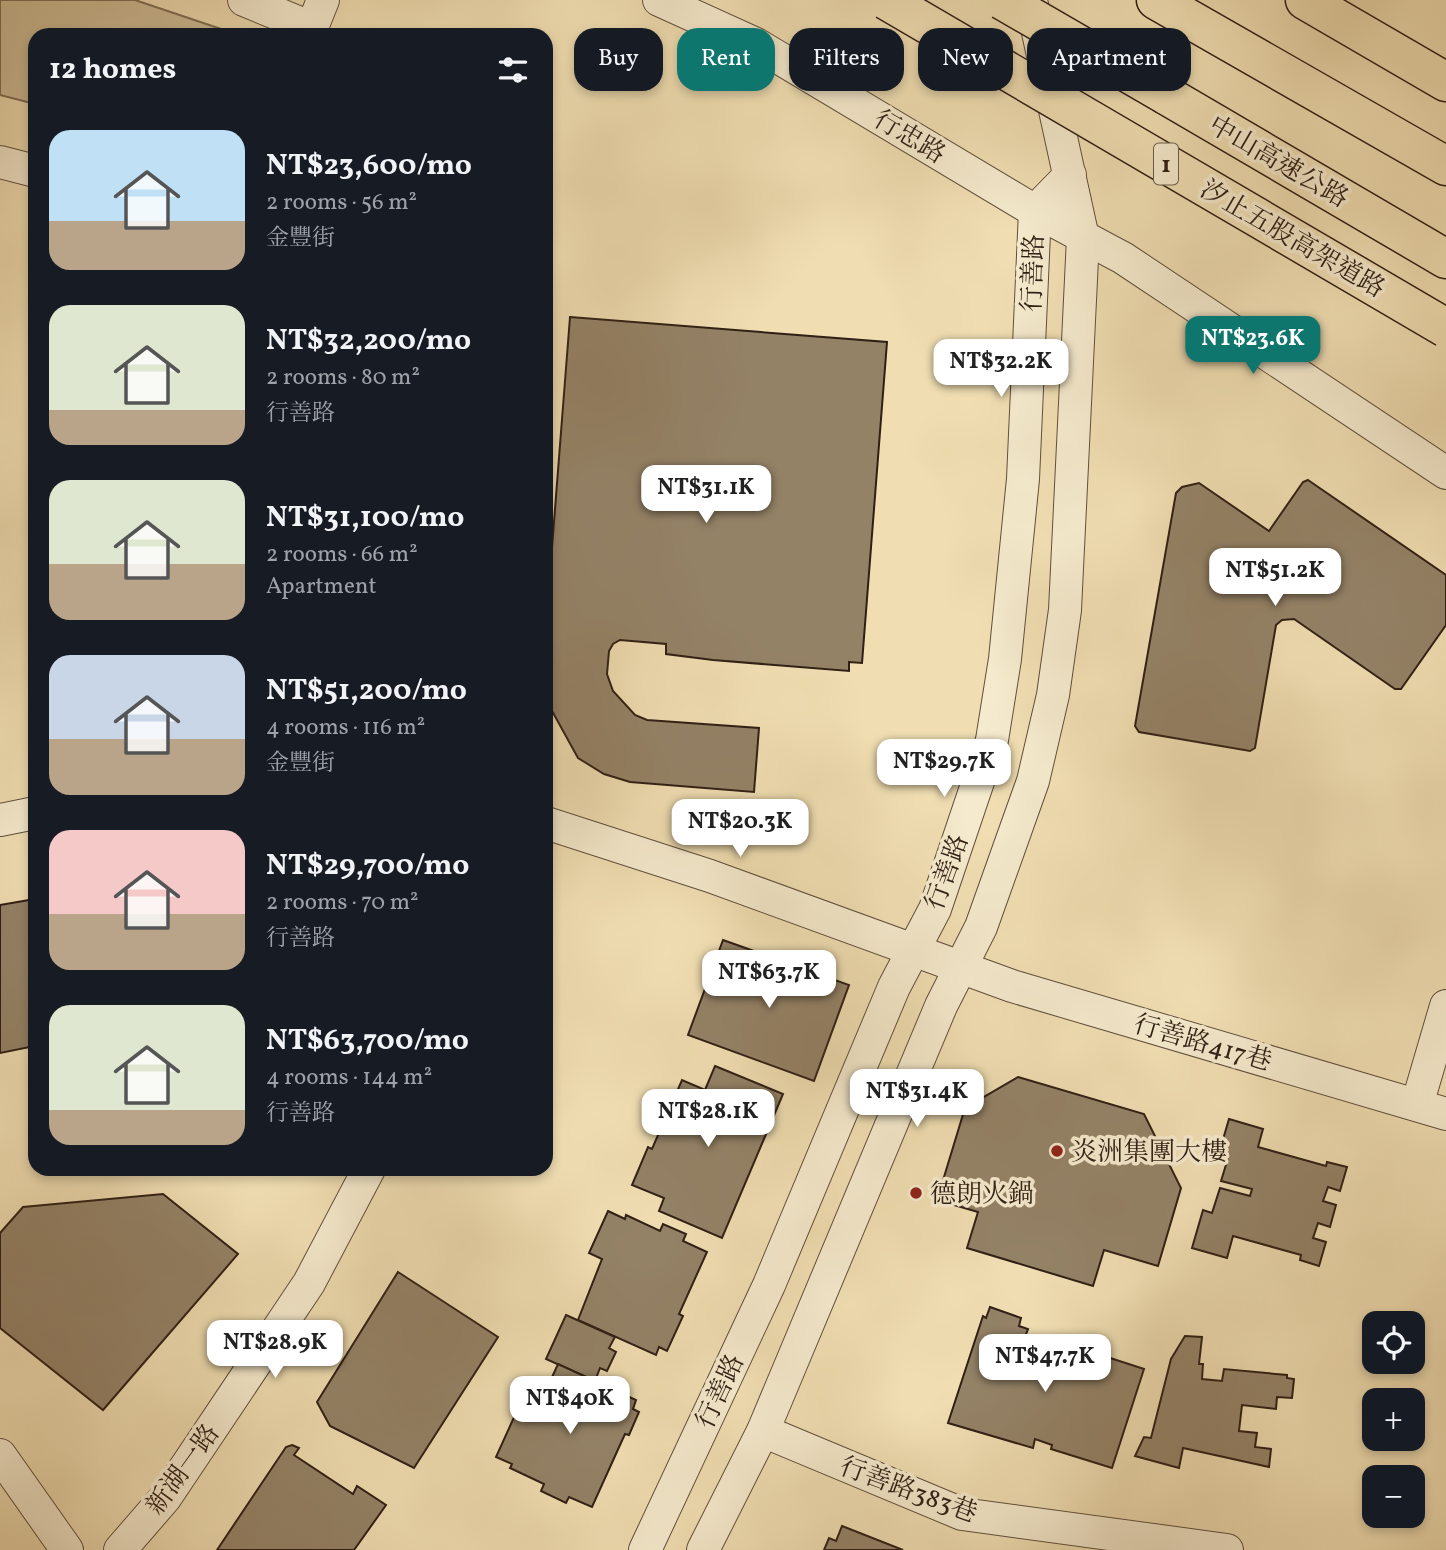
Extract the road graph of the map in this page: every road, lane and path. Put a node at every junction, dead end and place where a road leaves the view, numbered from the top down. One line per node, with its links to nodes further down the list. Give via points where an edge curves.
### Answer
1 (244, 0): 8 (street)
2 (659, 0): 14 (street, 行忠路, via 755,44)
3 (886, 0): 17 (highway, 汐止五股高架道路 / 1, bridge)
4 (1002, 0): 16 (highway, 中山高速公路 / 1, bridge)
5 (1031, 0): 13 (street)
6 (1156, 0): 11 (highway)
7 (1305, 0): 9 (highway)
8 (315, 21)
9 (1446, 82)
10 (0, 162): 12 (street)
11 (1446, 166)
12 (28, 169)
13 (1070, 175): 14 (street, 行善路); 15 (street, 行善路)
14 (1035, 211): 15 (street, 行忠路); 22 (street, 行善路, via 1023,479 992,740 934,909)
15 (1083, 238): 18 (street, 行忠路, via 1130,262); 23 (street, 行善路, via 1066,597 1053,695 1033,781 981,927)
16 (1446, 259)
17 (1446, 328)
18 (1446, 473)
19 (28, 814): 20 (street)
20 (0, 820)
21 (553, 825): 22 (street, 行善路417巷)
22 (914, 949): 23 (street, 行善路417巷); 32 (street, 行善路, via 769,1285)
23 (960, 968): 26 (street, 行善路417巷); 28 (street, 行善路)
24 (1446, 1006): 25 (street)
25 (1442, 1038): 26 (street)
26 (1432, 1110)
27 (365, 1176): 31 (street, 新湖一路, via 309,1283 165,1498)
28 (763, 1431): 33 (street, 行善路); 34 (street, 行善路383巷, via 962,1514)
29 (0, 1455): 30 (street)
30 (67, 1550)
31 (120, 1550)
32 (645, 1550)
33 (703, 1550)
34 (1227, 1550)

